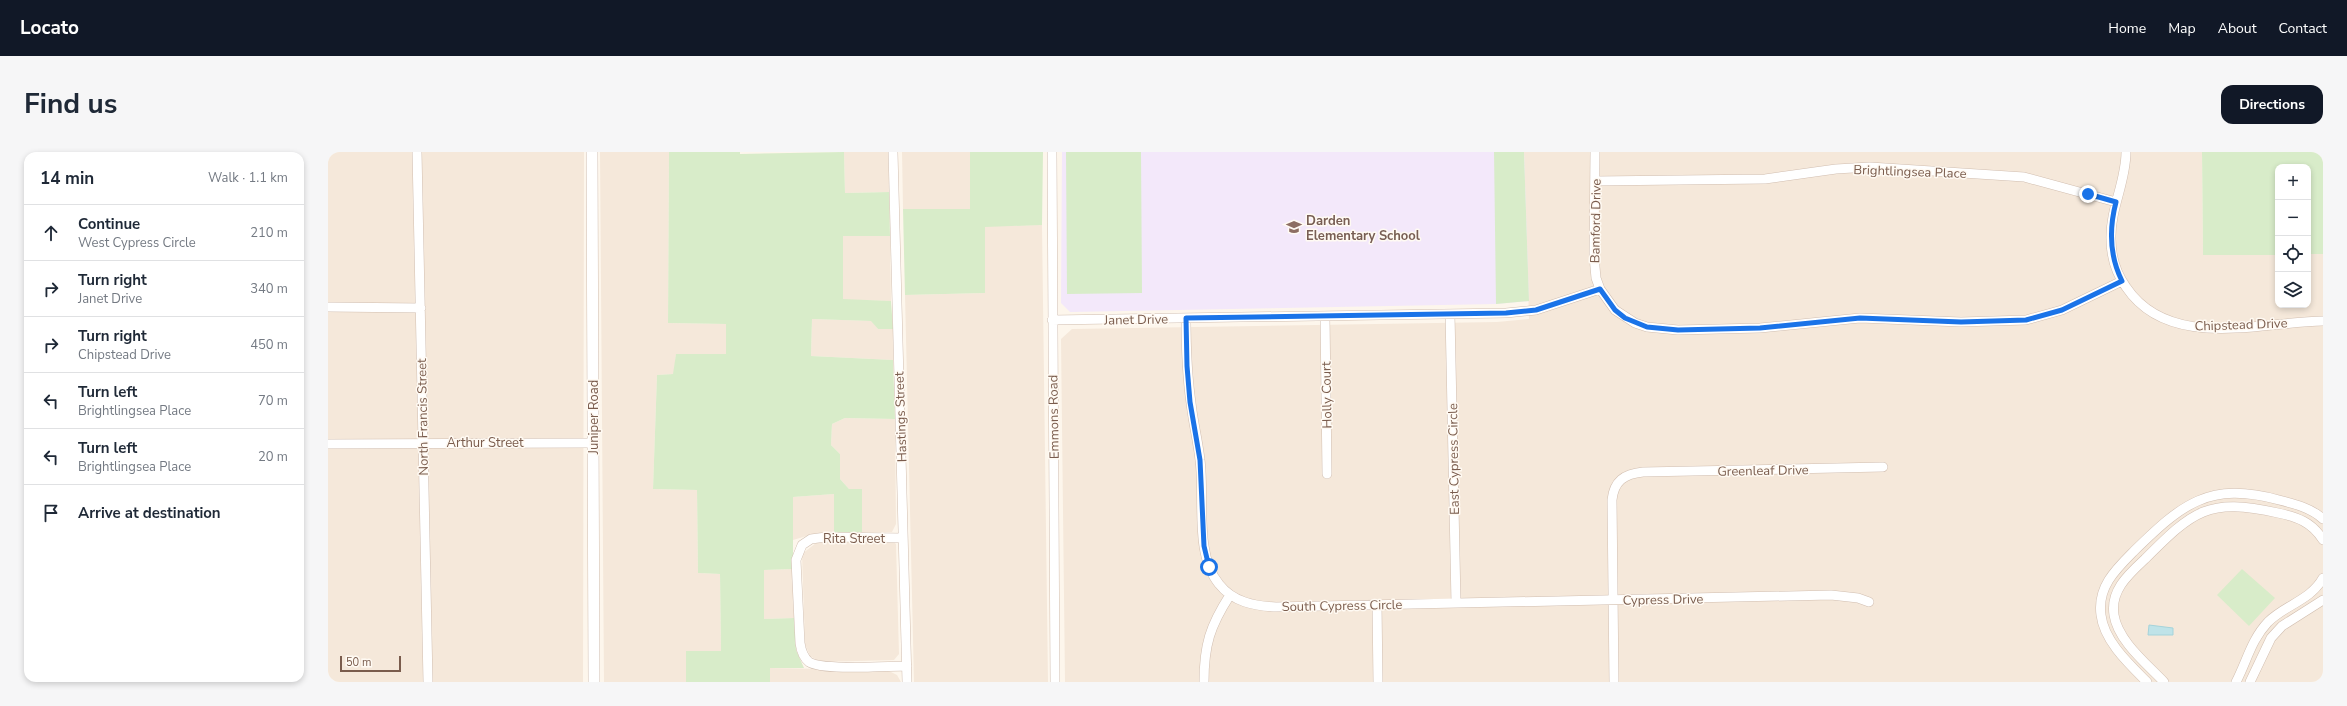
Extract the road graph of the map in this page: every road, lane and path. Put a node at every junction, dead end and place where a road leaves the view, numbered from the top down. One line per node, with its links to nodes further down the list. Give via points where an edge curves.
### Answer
1 (417, 152): 12 (street, North Francis Street)
2 (592, 152): 19 (street, Juniper Road)
3 (894, 152): 24 (street, Hastings Street)
4 (1052, 152): 16 (street, Emmons Road)
5 (1595, 152): 7 (street, Bamford Drive)
6 (2126, 152): 8 (street, via 2123,181)
7 (1596, 181): 8 (street, Brightlingsea Place, via 1765,179 1870,167 2024,177); 10 (street, Bamford Drive, via 1594,268)
8 (2116, 202): 9 (street, via 2112,216 2111,239 2114,260)
9 (2122, 281): 10 (street, via 2062,310 2026,320 1961,322 1860,318 1760,328 1678,330 1647,327 1625,318 1615,310); 17 (street, Chipstead Drive, via 2130,294 2149,310 2175,323 2220,328)
10 (1600, 289): 13 (street, Janet Drive, via 1536,310)
11 (328, 306): 12 (street)
12 (421, 308): 18 (street, North Francis Street)
13 (1450, 314): 14 (street, Janet Drive); 31 (street, East Cypress Circle)
14 (1325, 316): 15 (street, Janet Drive); 22 (street, Holly Court)
15 (1186, 318): 16 (street, Janet Drive); 27 (street, via 1190,402 1200,460 1206,558 1216,580)
16 (1052, 320): 37 (street, Emmons Road)
17 (2323, 321)
18 (422, 442): 19 (street, Arthur Street); 20 (street, Arthur Street); 34 (street, North Francis Street)
19 (594, 442): 35 (street, Juniper Road)
20 (328, 444)
21 (1883, 467): 28 (street, Greenleaf Drive, via 1643,472 1626,475 1621,478 1613,492)
22 (1327, 474)
23 (2323, 518): 41 (street, via 2296,504 2248,493 2233,493 2201,500 2178,510 2167,519 2113,573 2104,587 2100,607 2101,617 2112,641 2122,656)
24 (903, 538): 33 (street, Hastings Street); 33 (street, Rita Street, via 826,537 806,542 799,548 796,560 800,643 802,654 808,661 827,666)
25 (2323, 540): 42 (street, via 2316,530 2303,520 2246,506 2220,507 2196,514 2179,525 2127,576 2115,596 2114,605 2116,621 2123,636)
26 (2323, 578): 43 (street, via 2314,590 2281,611 2258,635)
27 (1230, 595): 32 (street, South Cypress Circle, via 1250,604 1270,606); 38 (street, via 1214,622 1206,644)
28 (1613, 600): 30 (street, Cypress Drive, via 1831,595); 31 (street, Cypress Drive); 40 (street, Greenleaf Drive)
29 (2323, 600): 44 (street, via 2282,626 2271,638)
30 (1869, 602)
31 (1456, 603): 32 (street, South Cypress Circle)
32 (1376, 604): 39 (street)
33 (907, 666): 36 (street, Hastings Street)
34 (428, 682)
35 (594, 682)
36 (907, 682)
37 (1055, 682)
38 (1204, 682)
39 (1378, 682)
40 (1614, 682)
41 (2147, 682)
42 (2164, 682)
43 (2236, 682)
44 (2250, 682)

